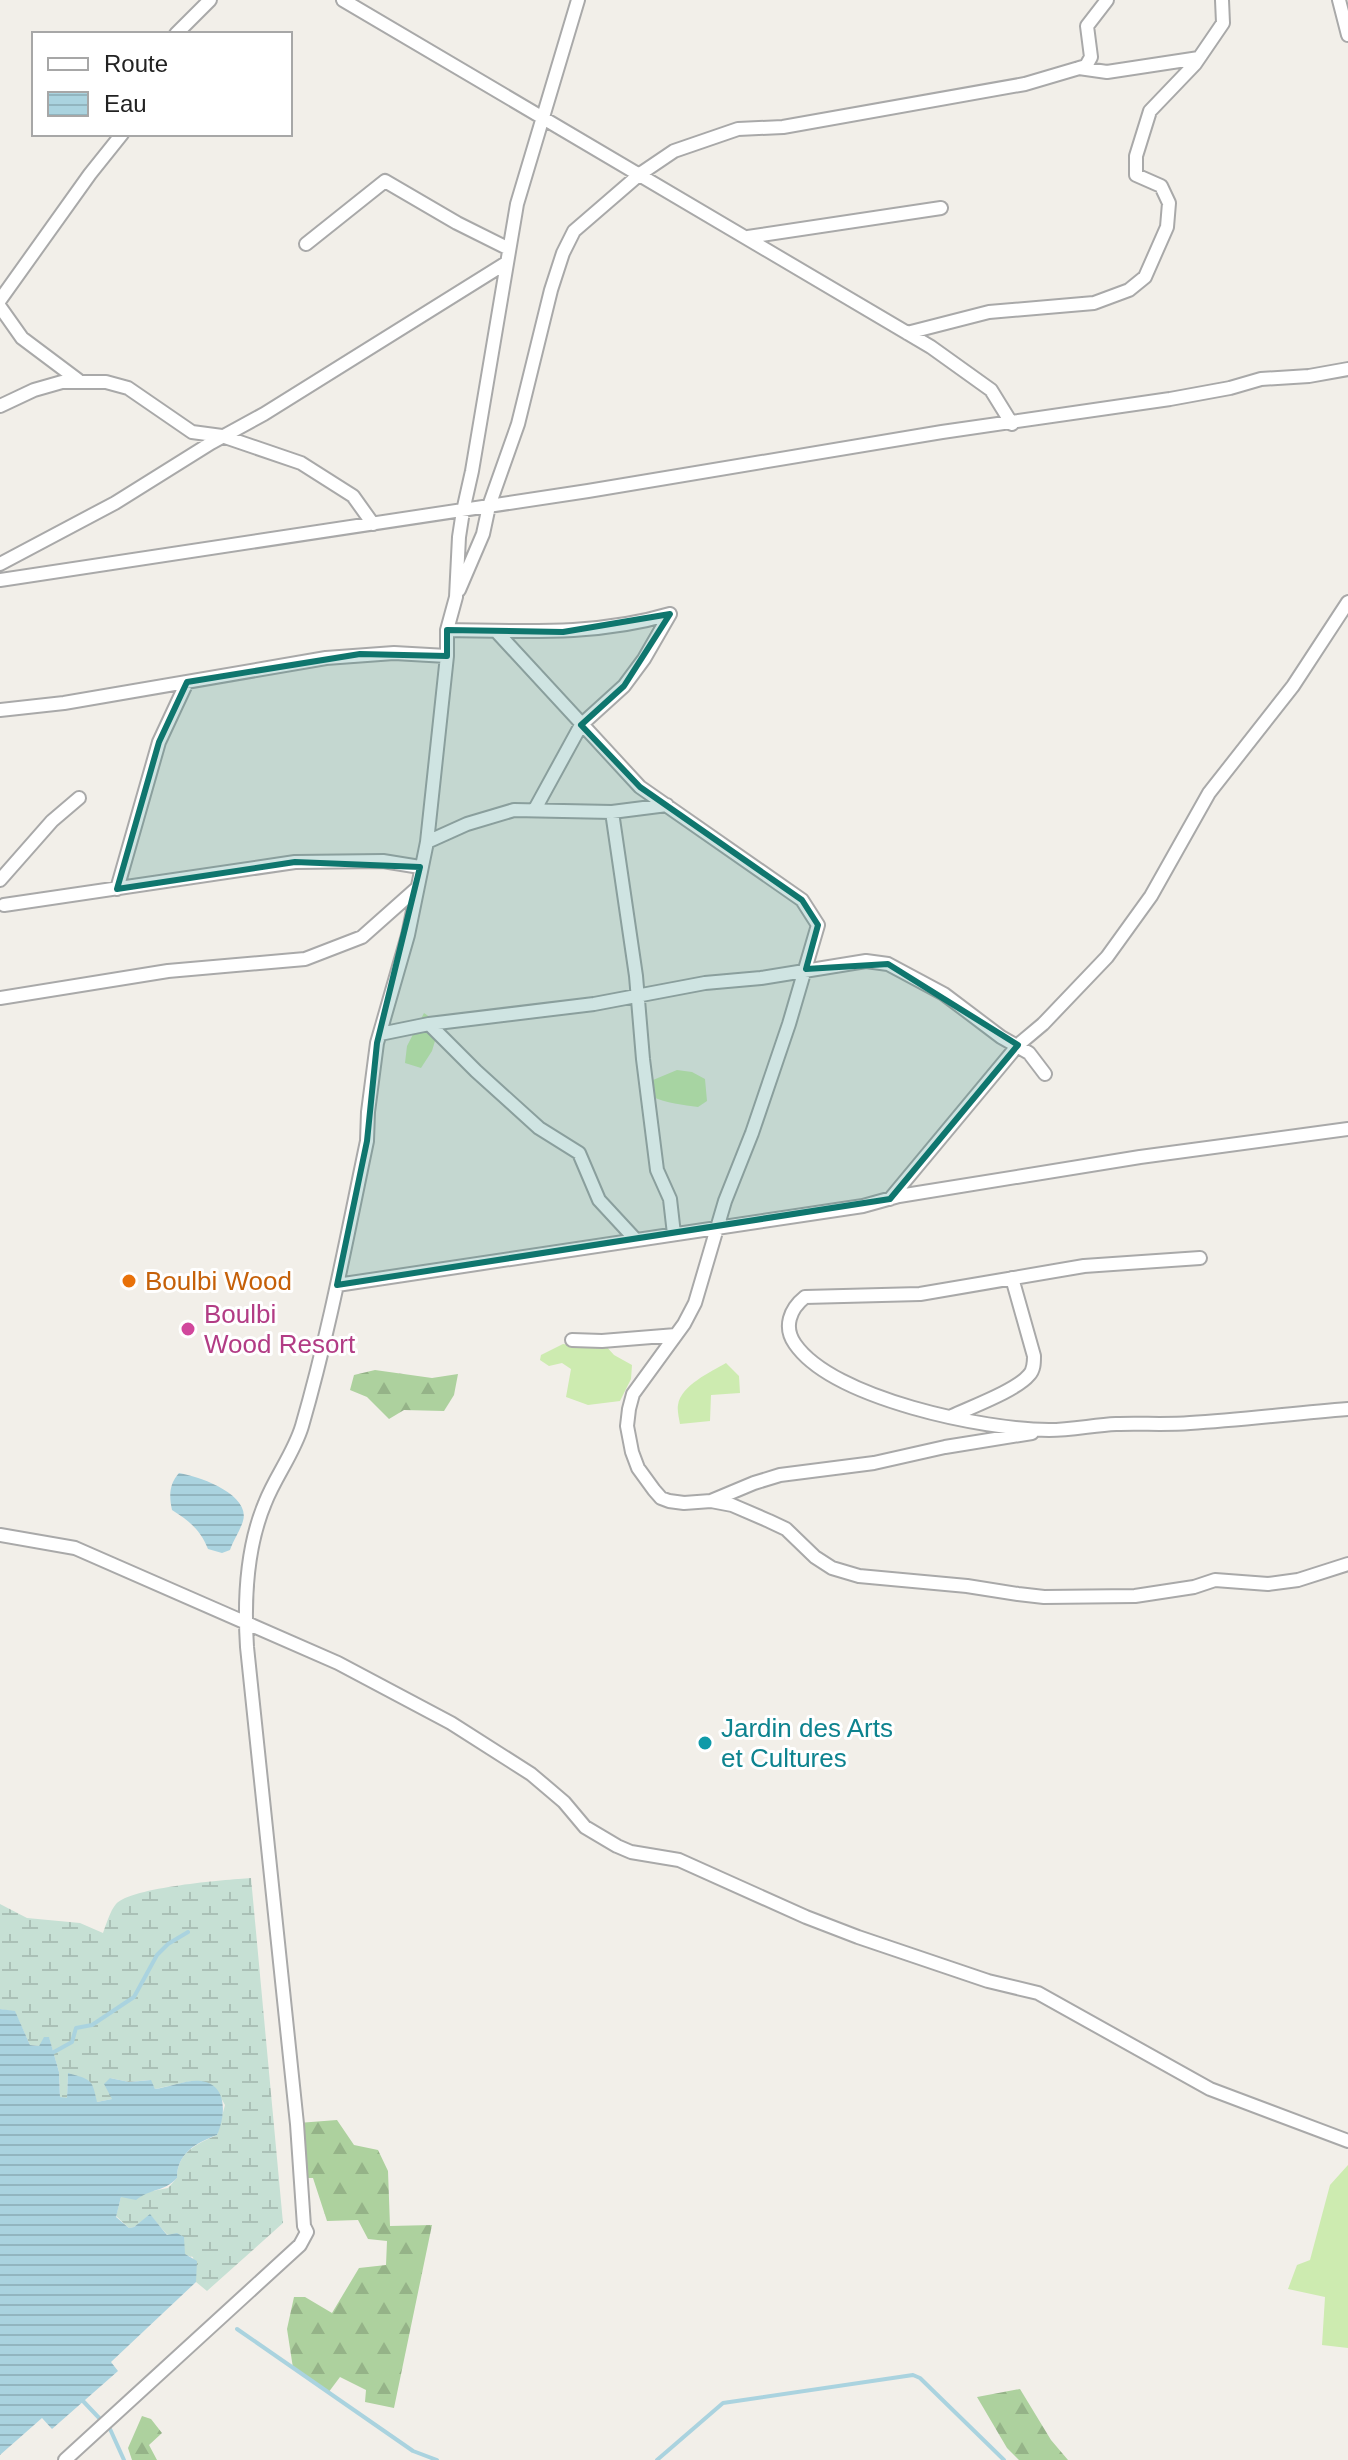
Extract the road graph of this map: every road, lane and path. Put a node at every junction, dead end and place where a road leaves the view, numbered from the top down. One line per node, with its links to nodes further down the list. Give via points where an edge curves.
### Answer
1 (198, 0): 8 (street)
2 (210, 0): 8 (street)
3 (343, 0): 13 (street)
4 (578, 0): 13 (street)
5 (1107, 0): 12 (street, via 1090,21 1090,62)
6 (1222, 0): 11 (street, via 1223,23)
7 (1339, 0): 10 (street)
8 (186, 23): 9 (street)
9 (178, 32)
10 (1348, 32)
11 (1199, 58): 12 (street, via 1107,72); 22 (street, via 1150,111 1136,156 1136,175 1161,186 1169,203 1167,227 1145,277 1129,290 1094,303 989,312)
12 (1079, 68): 15 (street, via 1025,84 783,127 738,129 674,151)
13 (542, 118): 15 (street); 19 (street)
14 (120, 136): 21 (street)
15 (640, 174): 17 (street); 28 (street, via 574,231 563,253 518,424)
16 (941, 208): 17 (street)
17 (748, 237): 22 (street)
18 (306, 244): 19 (street, via 385,181)
19 (509, 249): 20 (street)
20 (506, 263): 27 (street); 29 (street)
21 (1, 298): 24 (street, via 22,338)
22 (907, 333): 26 (street, via 991,390)
23 (1348, 369): 26 (street, via 1261,379)
24 (78, 380): 25 (street, via 45,386); 27 (street, via 128,388 192,432)
25 (0, 406)
26 (1012, 424): 28 (street)
27 (222, 436): 30 (street, via 301,463 353,496); 31 (street, via 115,503)
28 (489, 506): 29 (street); 33 (street)
29 (463, 511): 30 (street); 33 (street)
30 (373, 524): 32 (street)
31 (0, 564)
32 (0, 580)
33 (456, 597): 35 (street)
34 (1348, 602): 56 (street, via 1293,686 1209,793 1151,896 1107,957)
35 (447, 630): 36 (street); 37 (street)
36 (496, 631): 40 (street); 40 (street, via 617,627 670,614 624,686)
37 (447, 656): 38 (street, via 360,654); 45 (street)
38 (187, 682): 39 (street); 48 (street, via 159,742)
39 (0, 710)
40 (581, 725): 42 (street, via 626,775); 43 (street)
41 (79, 798): 47 (street)
42 (667, 805): 44 (street); 51 (street, via 802,900 818,925)
43 (535, 809): 44 (street); 45 (street, via 492,815)
44 (612, 812): 52 (street)
45 (427, 842): 46 (street)
46 (420, 867): 48 (street, via 383,861 295,862); 49 (street)
47 (0, 880)
48 (117, 889): 50 (street)
49 (416, 889): 53 (street, via 362,937 305,959 168,971); 55 (street)
50 (4, 905)
51 (806, 969): 52 (street); 56 (street, via 866,961 888,964 944,994); 60 (street)
52 (637, 995): 54 (street); 61 (street, via 657,1170 670,1199)
53 (0, 998)
54 (429, 1024): 55 (street); 62 (street, via 539,1128 579,1153 599,1200)
55 (380, 1034): 65 (street, via 367,1141)
56 (1018, 1045): 57 (street); 59 (street)
57 (1045, 1074)
58 (1348, 1129): 59 (street)
59 (890, 1199): 60 (street)
60 (717, 1228): 61 (street); 66 (street, via 695,1303)
61 (674, 1234): 62 (street)
62 (636, 1240): 65 (street)
63 (1200, 1258): 64 (street, via 1128,1261)
64 (1012, 1278): 69 (street, via 1033,1369 1002,1392); 69 (street, via 905,1295 805,1297 789,1318 793,1342 822,1371 870,1394)
65 (337, 1285): 74 (street, via 301,1431 256,1528)
66 (676, 1335): 67 (street); 71 (street, via 633,1394 627,1426 632,1452 661,1498)
67 (572, 1340)
68 (1346, 1413): 70 (street)
69 (951, 1416): 70 (street)
70 (1051, 1430): 71 (street, via 780,1475)
71 (711, 1501): 73 (street, via 786,1529 832,1568 859,1576 1031,1595 1135,1596 1227,1579 1282,1583)
72 (0, 1535): 74 (street, via 75,1548)
73 (1348, 1564)
74 (246, 1624): 75 (street, via 338,1663 451,1723 548,1786 585,1827 617,1846 679,1860 858,1937 1038,1993 1210,2089); 76 (street, via 307,2232 300,2245)
75 (1348, 2141)
76 (65, 2460)

